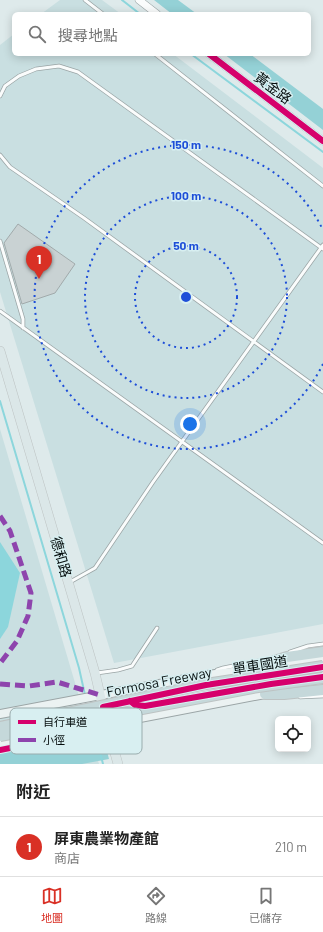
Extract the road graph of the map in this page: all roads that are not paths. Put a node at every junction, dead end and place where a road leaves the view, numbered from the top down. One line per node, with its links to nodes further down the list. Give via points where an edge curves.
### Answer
1 (84, 0): 3 (lane)
2 (139, 0): 4 (street)
3 (100, 12)
4 (154, 12)
5 (158, 56): 10 (lane)
6 (212, 56): 8 (street, 黃金路)
7 (0, 96): 12 (lane, via 5,86 19,76 36,69 59,66 78,72)
8 (323, 141)
9 (0, 155): 15 (lane, via 10,167)
10 (323, 186)
11 (0, 241): 14 (lane, via 23,319)
12 (322, 247): 15 (lane)
13 (0, 311): 14 (lane)
14 (23, 328): 18 (lane)
15 (253, 340): 17 (lane); 18 (lane)
16 (0, 351): 20 (main road, 德和路)
17 (323, 392)
18 (182, 441): 19 (lane); 20 (lane, via 95,568)
19 (323, 543)
20 (68, 582): 27 (main road, 德和路)
21 (157, 628): 27 (lane, via 132,666)
22 (323, 644): 28 (lane)
23 (323, 652): 26 (highway, via 287,656)
24 (323, 660): 26 (main road)
25 (323, 666): 39 (highway, Formosa Freeway, bridge, via 206,684)
26 (243, 671): 28 (main road)
27 (95, 673): 33 (main road, 德和路)
28 (207, 674): 33 (main road)
29 (323, 678): 41 (highway, Formosa Freeway, bridge)
30 (323, 685): 32 (main road)
31 (323, 690): 32 (highway)
32 (265, 694): 37 (main road)
33 (100, 695): 38 (main road); 40 (main road, 德和路)
34 (323, 696): 35 (lane)
35 (297, 697)
36 (290, 698): 37 (lane)
37 (224, 702): 44 (main road)
38 (32, 708)
39 (88, 708)
40 (103, 708)
41 (142, 709)
42 (10, 712): 43 (main road)
43 (0, 714)
44 (142, 718)
45 (10, 724): 46 (highway, Formosa Freeway, bridge)
46 (0, 726)
47 (10, 734): 48 (highway, Formosa Freeway, bridge)
48 (0, 736)
49 (10, 743): 50 (main road)
50 (0, 745)
51 (115, 754): 52 (main road, 德和路)
52 (118, 764)

